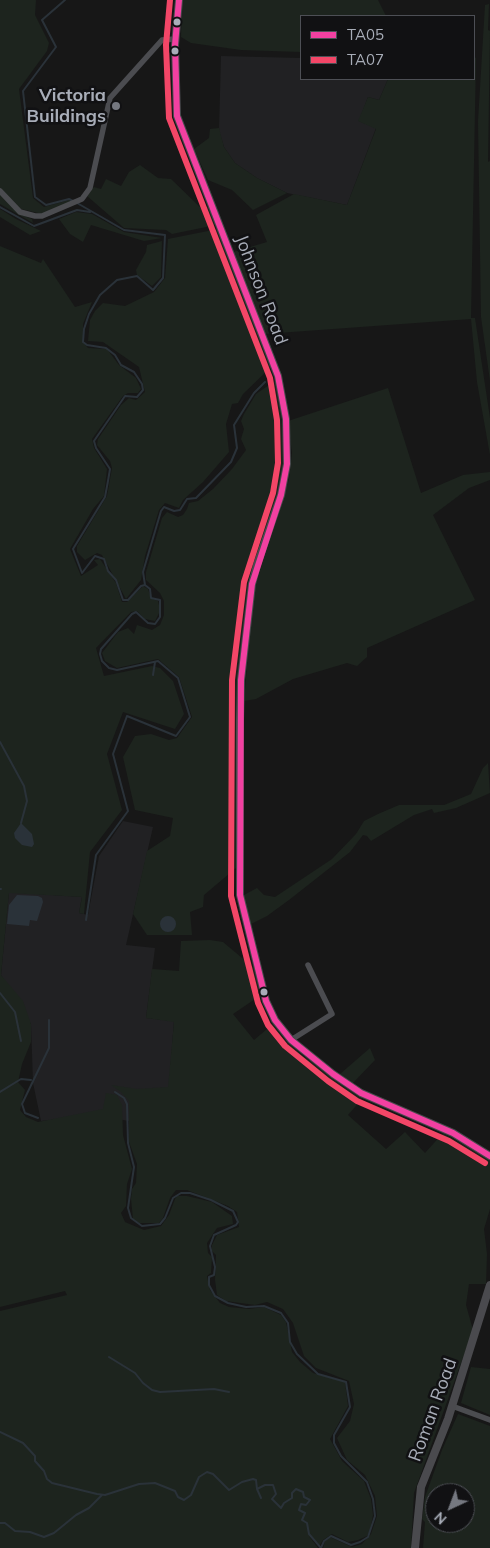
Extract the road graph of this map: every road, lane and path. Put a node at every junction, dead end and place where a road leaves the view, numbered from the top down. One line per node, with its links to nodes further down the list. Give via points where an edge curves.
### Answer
1 (179, 0): 2 (street, Johnson Road)
2 (175, 39): 3 (street, via 162,40 110,98 90,188 82,199 35,216 20,212); 5 (street, Johnson Road, via 177,116 278,376 286,419 288,464 281,495 256,565 241,680 240,895 266,1001 275,1020)
3 (0, 191)
4 (308, 965): 5 (street, via 332,1014)
5 (292, 1040): 6 (street, Johnson Road, via 315,1061 361,1093 453,1133)
6 (490, 1156)
7 (490, 1285): 8 (street, Roman Road)
8 (452, 1406): 9 (street); 10 (street, Roman Road, via 421,1487)
9 (490, 1420)
10 (415, 1548)

